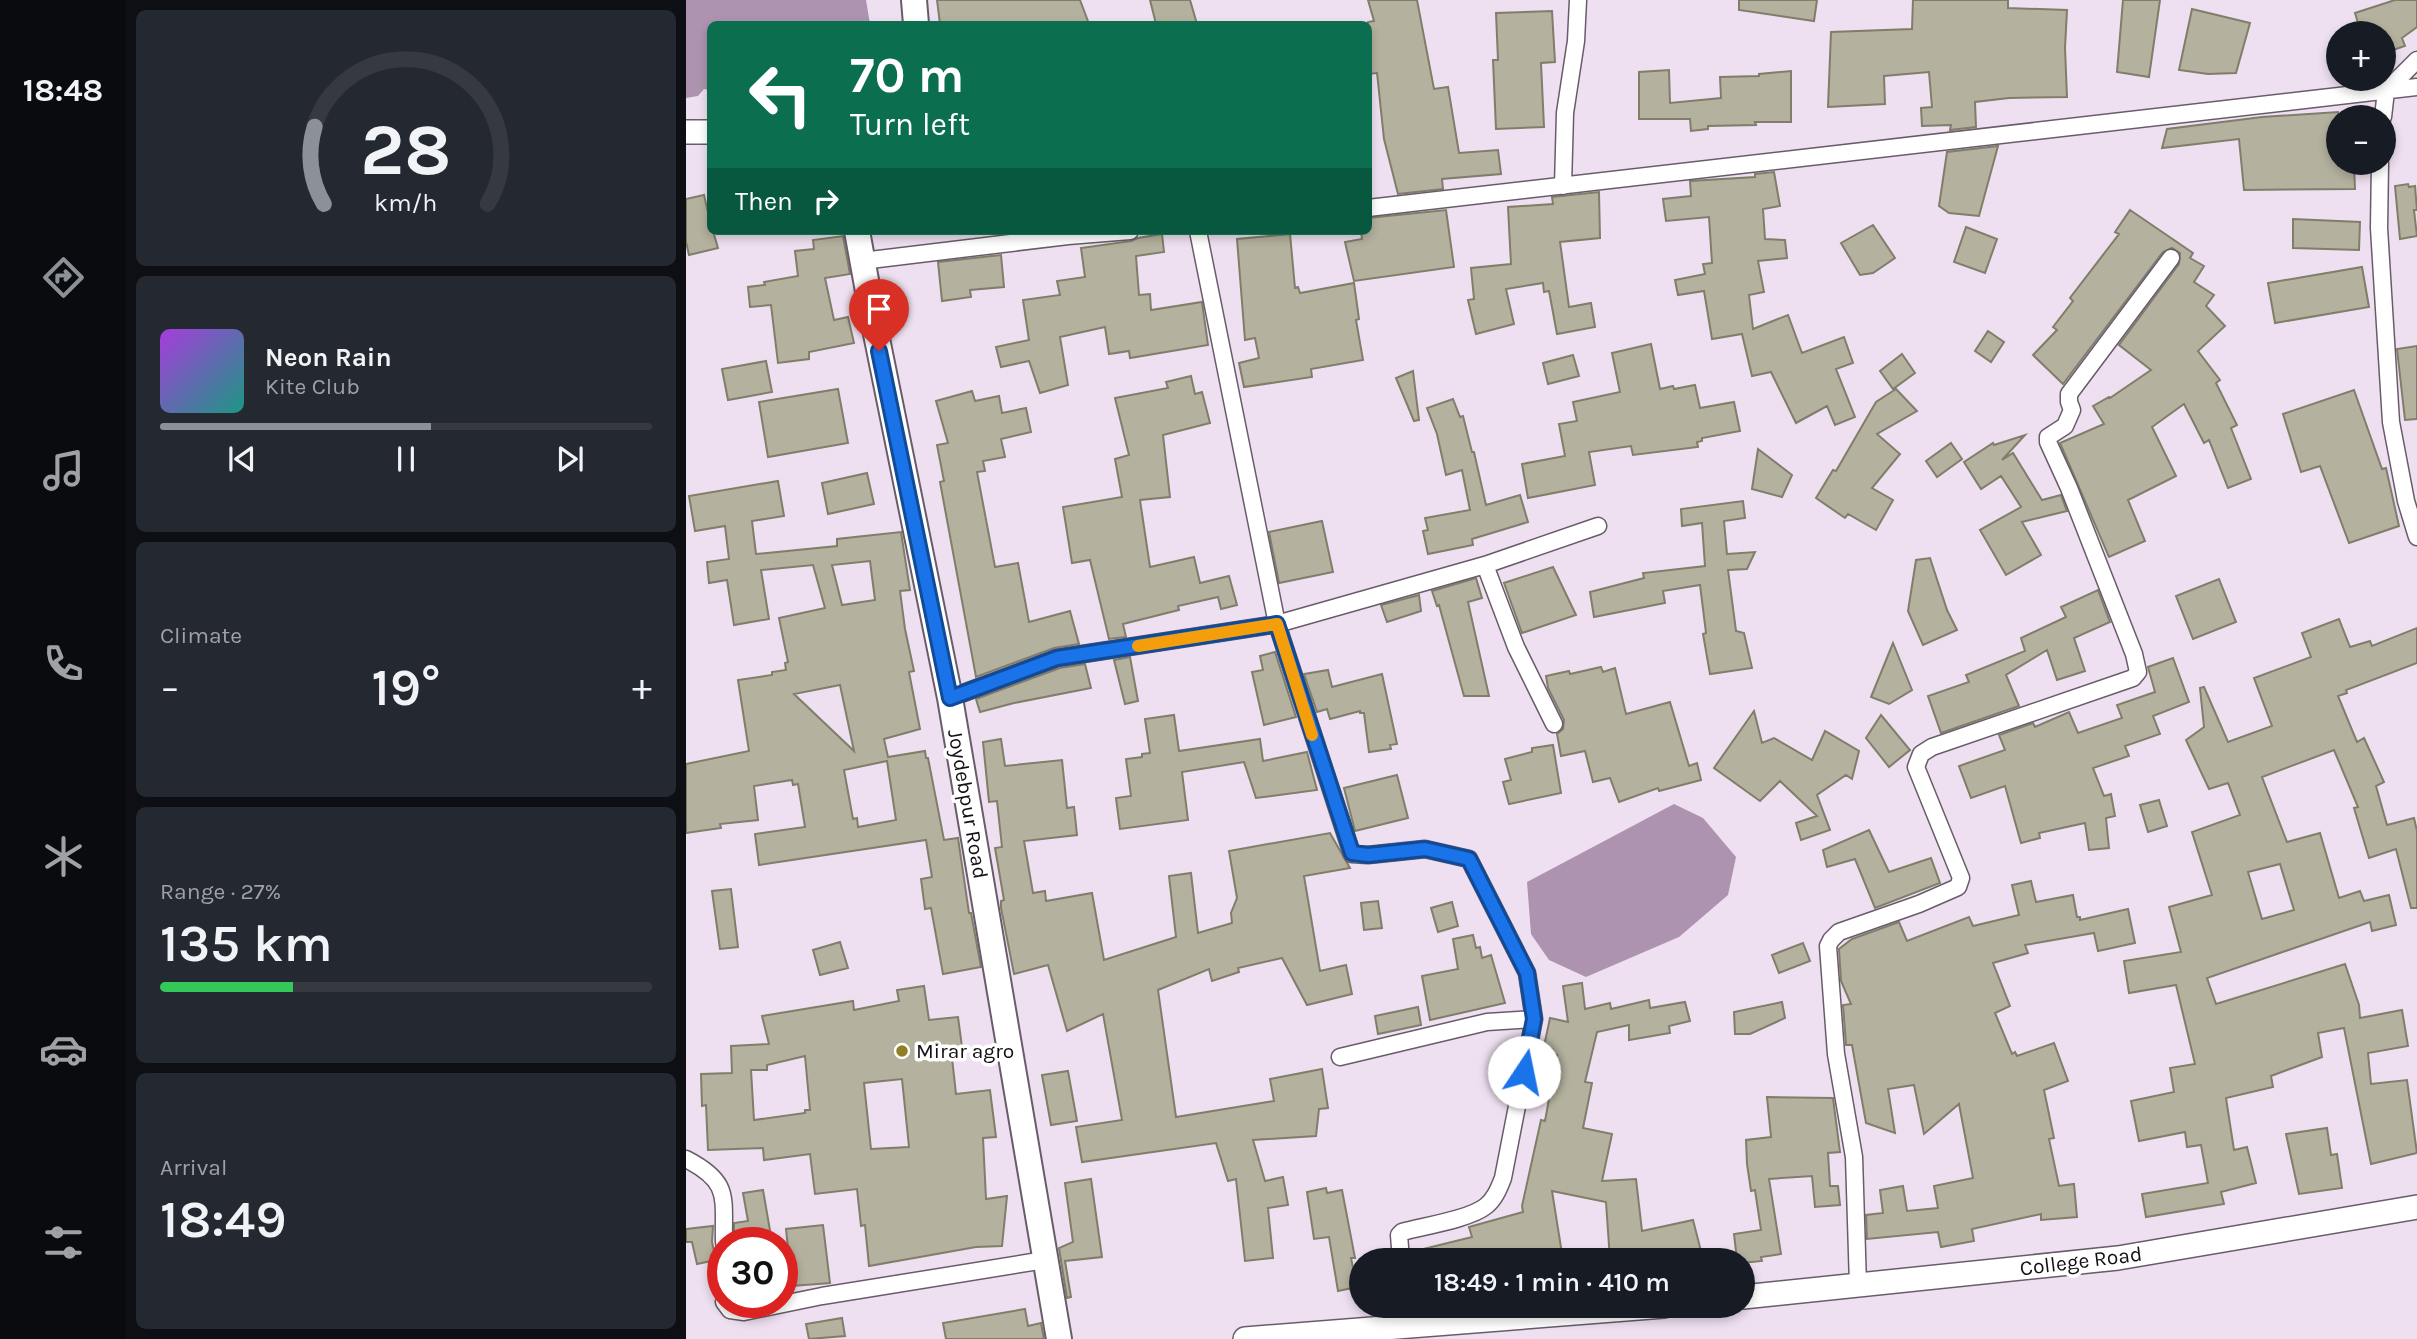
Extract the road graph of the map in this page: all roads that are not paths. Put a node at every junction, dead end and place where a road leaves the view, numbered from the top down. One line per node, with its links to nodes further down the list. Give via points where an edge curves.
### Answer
1 (914, 0): 3 (main road)
2 (1578, 0): 13 (street, via 1565,113)
3 (916, 21)
4 (2417, 60): 5 (street)
5 (2396, 81)
6 (2417, 87): 7 (street)
7 (2396, 90)
8 (2386, 91): 9 (street); 13 (street)
9 (2384, 105)
10 (686, 132): 11 (main road)
11 (707, 132)
12 (2380, 175): 21 (street, via 2392,422)
13 (1563, 186): 14 (street)
14 (1372, 208)
15 (858, 235): 19 (main road, Joydebpur Road)
16 (1080, 235): 19 (street)
17 (1199, 235): 23 (street)
18 (2171, 258): 33 (street, via 2069,394 2072,410 2065,426 2048,438 2138,672 2133,678 1921,754 1916,767 1961,878 1958,887 1839,932 1828,946 1836,1054 1854,1157)
19 (862, 261): 24 (main road, Joydebpur Road)
20 (1598, 526): 22 (street)
21 (2417, 537)
22 (1485, 565): 23 (street); 25 (street, via 1516,647)
23 (1277, 624): 24 (street, via 1057,658); 26 (street, via 1352,853 1425,849 1469,859 1527,973)
24 (950, 698): 32 (main road, Joydebpur Road)
25 (1554, 724)
26 (1534, 1019): 27 (street, via 1487,1022); 31 (street, via 1497,1192 1489,1205 1476,1212 1402,1232)
27 (1340, 1057)
28 (686, 1159): 30 (street, via 716,1179 723,1192)
29 (2417, 1207): 33 (main road, College Road, via 2118,1258)
30 (724, 1227)
31 (1400, 1248)
32 (1045, 1260): 35 (street); 38 (main road, Joydebpur Road)
33 (1858, 1285): 34 (main road, College Road)
34 (1755, 1296)
35 (798, 1301)
36 (1404, 1318): 37 (main road)
37 (1371, 1333): 39 (main road)
38 (1059, 1339)
39 (1245, 1339)

